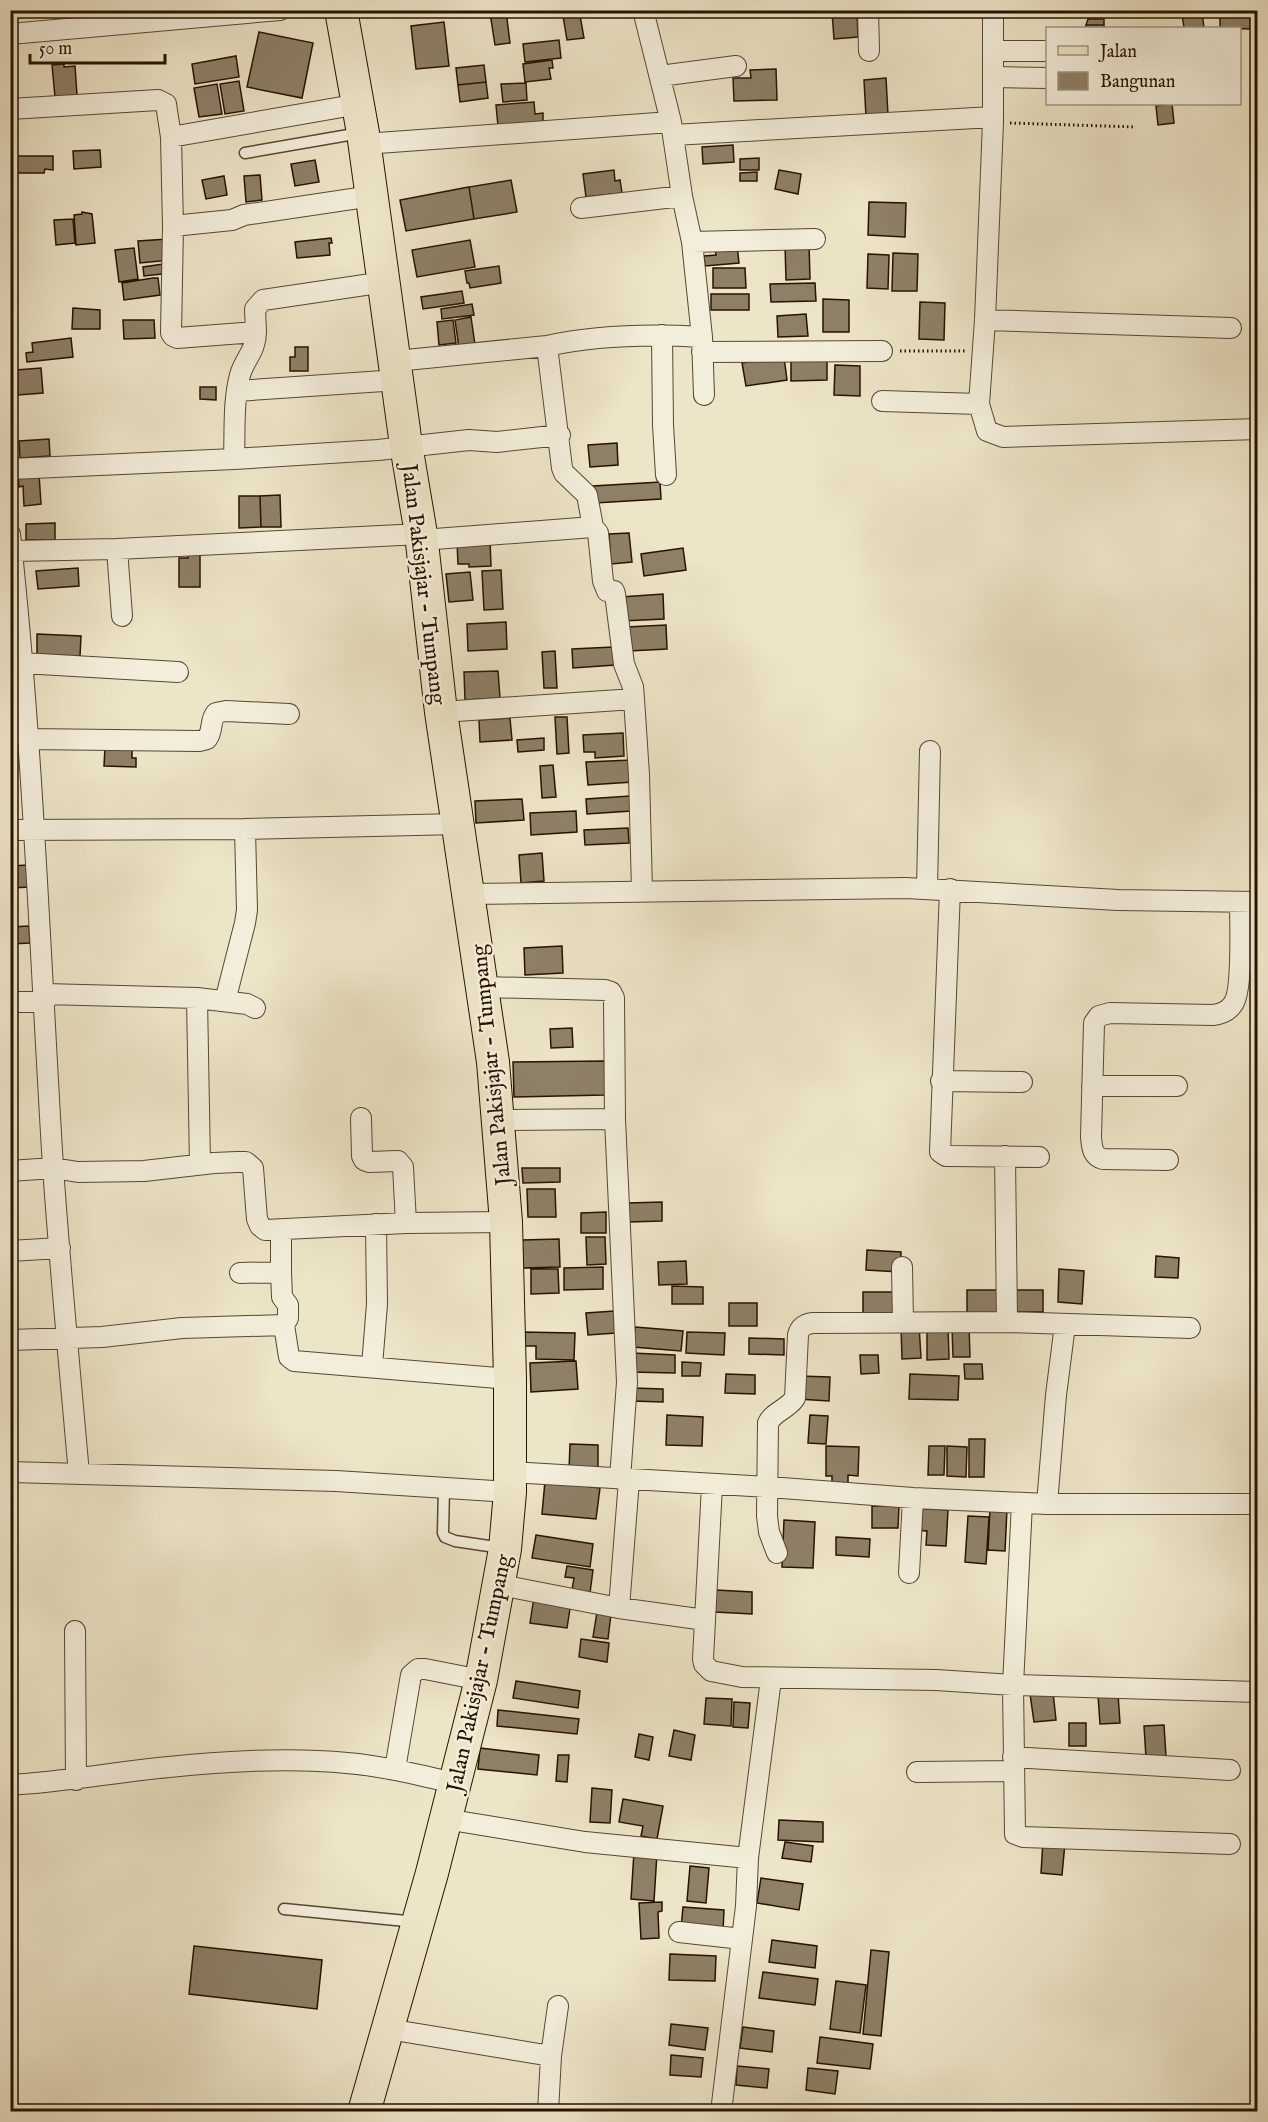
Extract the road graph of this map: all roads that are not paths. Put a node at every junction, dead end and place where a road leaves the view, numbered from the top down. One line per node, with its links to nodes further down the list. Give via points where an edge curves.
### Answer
1 (280, 10): 6 (street)
2 (341, 10): 16 (main road, Jalan Pakisjajar - Tumpang)
3 (643, 10): 11 (street)
4 (868, 10): 7 (street)
5 (993, 10): 8 (street)
6 (10, 34)
7 (869, 51)
8 (994, 51): 9 (street); 12 (street)
9 (1046, 51)
10 (736, 66): 11 (street)
11 (660, 76): 17 (street)
12 (994, 77): 13 (street); 15 (street)
13 (1046, 78)
14 (10, 109): 18 (street, via 158,100 166,104)
15 (993, 119): 17 (street); 27 (street)
16 (362, 127): 17 (street); 18 (street); 19 (lane); 20 (main road, Jalan Pakisjajar - Tumpang)
17 (672, 128): 21 (street)
18 (171, 137): 23 (street)
19 (245, 153)
20 (372, 196): 23 (street); 26 (main road, Jalan Pakisjajar - Tumpang)
21 (682, 196): 22 (street); 25 (street)
22 (581, 208)
23 (173, 226): 29 (street, via 172,336)
24 (815, 239): 25 (street)
25 (692, 242): 31 (street)
26 (385, 282): 29 (street, via 263,300 255,309); 34 (main road, Jalan Pakisjajar - Tumpang)
27 (985, 320): 28 (street); 38 (street)
28 (1231, 328)
29 (256, 332): 35 (street, via 256,344 240,374)
30 (663, 335): 31 (street); 32 (street); 44 (street)
31 (702, 344): 33 (street); 36 (street)
32 (547, 346): 34 (street); 40 (street)
33 (882, 351)
34 (397, 371): 35 (street); 41 (main road, Jalan Pakisjajar - Tumpang)
35 (237, 391): 42 (street)
36 (704, 395)
37 (882, 401): 38 (street)
38 (979, 404): 39 (street, via 987,431 1003,436)
39 (1257, 429)
40 (560, 435): 41 (street); 45 (street, via 564,473 585,490)
41 (406, 445): 42 (street); 46 (main road, Jalan Pakisjajar - Tumpang)
42 (234, 459): 43 (street)
43 (10, 469)
44 (666, 475)
45 (593, 527): 46 (street); 52 (street, via 598,533 605,588 615,594 624,664)
46 (421, 537): 48 (street); 53 (main road, Jalan Pakisjajar - Tumpang)
47 (11, 542): 48 (street); 50 (street)
48 (117, 549): 49 (street)
49 (122, 616)
50 (17, 662): 51 (street); 55 (street)
51 (178, 672)
52 (634, 699): 53 (street); 63 (street)
53 (441, 712): 57 (main road, Jalan Pakisjajar - Tumpang)
54 (289, 714): 55 (street, via 216,712 212,732 207,739 198,741)
55 (27, 739): 60 (street)
56 (930, 751): 61 (street)
57 (459, 824): 58 (street); 64 (main road, Jalan Pakisjajar - Tumpang)
58 (245, 829): 60 (street); 69 (street, via 247,910)
59 (10, 830): 60 (street)
60 (33, 830): 67 (street)
61 (927, 888): 62 (street); 63 (street)
62 (950, 889): 65 (street, via 1118,900); 72 (street)
63 (642, 890): 64 (street)
64 (469, 894): 66 (main road, Jalan Pakisjajar - Tumpang)
65 (1249, 902): 74 (street, via 1233,1005 1213,1015 1117,1012 1099,1016 1094,1028)
66 (483, 987): 77 (street, via 611,992 615,1005); 78 (main road, Jalan Pakisjajar - Tumpang)
67 (45, 998): 68 (street); 70 (street); 83 (street)
68 (197, 998): 69 (street); 82 (street)
69 (225, 1001): 71 (street)
70 (10, 1002)
71 (255, 1008)
72 (941, 1081): 73 (street); 79 (street, via 941,1154)
73 (1022, 1082)
74 (1092, 1086): 75 (street); 81 (street, via 1090,1137 1095,1155 1103,1159)
75 (1178, 1086)
76 (361, 1118): 86 (street, via 364,1160 398,1161 403,1167)
77 (615, 1119): 78 (street); 105 (street, via 627,1382)
78 (497, 1120): 85 (main road, Jalan Pakisjajar - Tumpang)
79 (1005, 1156): 80 (street); 95 (street)
80 (1038, 1157)
81 (1168, 1160)
82 (200, 1164): 83 (street, via 144,1171 78,1172); 88 (street, via 251,1164 260,1226)
83 (53, 1168): 84 (street); 89 (street)
84 (10, 1171)
85 (506, 1222): 86 (street); 102 (main road, Jalan Pakisjajar - Tumpang)
86 (406, 1223): 87 (street)
87 (376, 1224): 88 (street); 101 (street, via 377,1304)
88 (281, 1230): 92 (street)
89 (60, 1248): 90 (street); 99 (street)
90 (10, 1251)
91 (902, 1267): 94 (street)
92 (281, 1272): 93 (street); 97 (street, via 282,1297 288,1305)
93 (240, 1273)
94 (903, 1322): 95 (street); 109 (street, via 808,1323 800,1329 795,1398 768,1423)
95 (1007, 1322): 96 (street)
96 (1065, 1324): 98 (street); 112 (street)
97 (284, 1325): 99 (street, via 182,1328); 101 (street, via 289,1357 294,1361)
98 (1190, 1328)
99 (67, 1338): 100 (street); 104 (street)
100 (10, 1340)
101 (372, 1366): 102 (street)
102 (510, 1379): 106 (main road, Jalan Pakisjajar - Tumpang)
103 (10, 1472): 104 (street)
104 (79, 1474): 108 (street)
105 (625, 1480): 106 (street); 107 (street); 118 (street)
106 (510, 1482): 108 (street); 114 (main road, Jalan Pakisjajar - Tumpang)
107 (712, 1485): 109 (street); 119 (street)
108 (444, 1487): 114 (lane, via 445,1537)
109 (769, 1487): 110 (street); 115 (street, via 768,1524)
110 (913, 1498): 111 (street); 116 (street)
111 (1022, 1503): 112 (street); 123 (street)
112 (1047, 1504): 113 (street)
113 (1257, 1504)
114 (505, 1549): 117 (main road, Jalan Pakisjajar - Tumpang)
115 (777, 1553)
116 (909, 1573)
117 (500, 1585): 118 (street); 122 (main road, Jalan Pakisjajar - Tumpang)
118 (619, 1608): 119 (street)
119 (705, 1620): 121 (street, via 706,1668)
120 (75, 1631): 129 (street)
121 (771, 1679): 123 (street, via 936,1680); 134 (street)
122 (481, 1680): 126 (street, via 425,1669 414,1671 404,1706); 130 (main road, Jalan Pakisjajar - Tumpang)
123 (1013, 1685): 124 (street); 125 (street)
124 (1257, 1692)
125 (1013, 1764): 127 (street); 128 (street); 133 (street, via 1016,1834 1023,1837)
126 (395, 1769): 129 (street, via 329,1762 238,1761 152,1768); 130 (street)
127 (1230, 1770)
128 (917, 1772)
129 (76, 1780): 131 (street)
130 (454, 1783): 132 (main road, Jalan Pakisjajar - Tumpang)
131 (10, 1785)
132 (445, 1819): 134 (street, via 585,1842); 136 (main road, Jalan Pakisjajar - Tumpang)
133 (1230, 1845)
134 (748, 1858): 138 (street)
135 (284, 1910): 136 (lane)
136 (417, 1922): 140 (main road, Jalan Pakisjajar - Tumpang)
137 (679, 1932): 138 (street)
138 (742, 1939): 144 (street)
139 (558, 2006): 141 (street)
140 (388, 2029): 141 (street); 142 (main road, Jalan Pakisjajar - Tumpang)
141 (551, 2056): 143 (street)
142 (364, 2112)
143 (548, 2112)
144 (720, 2112)

